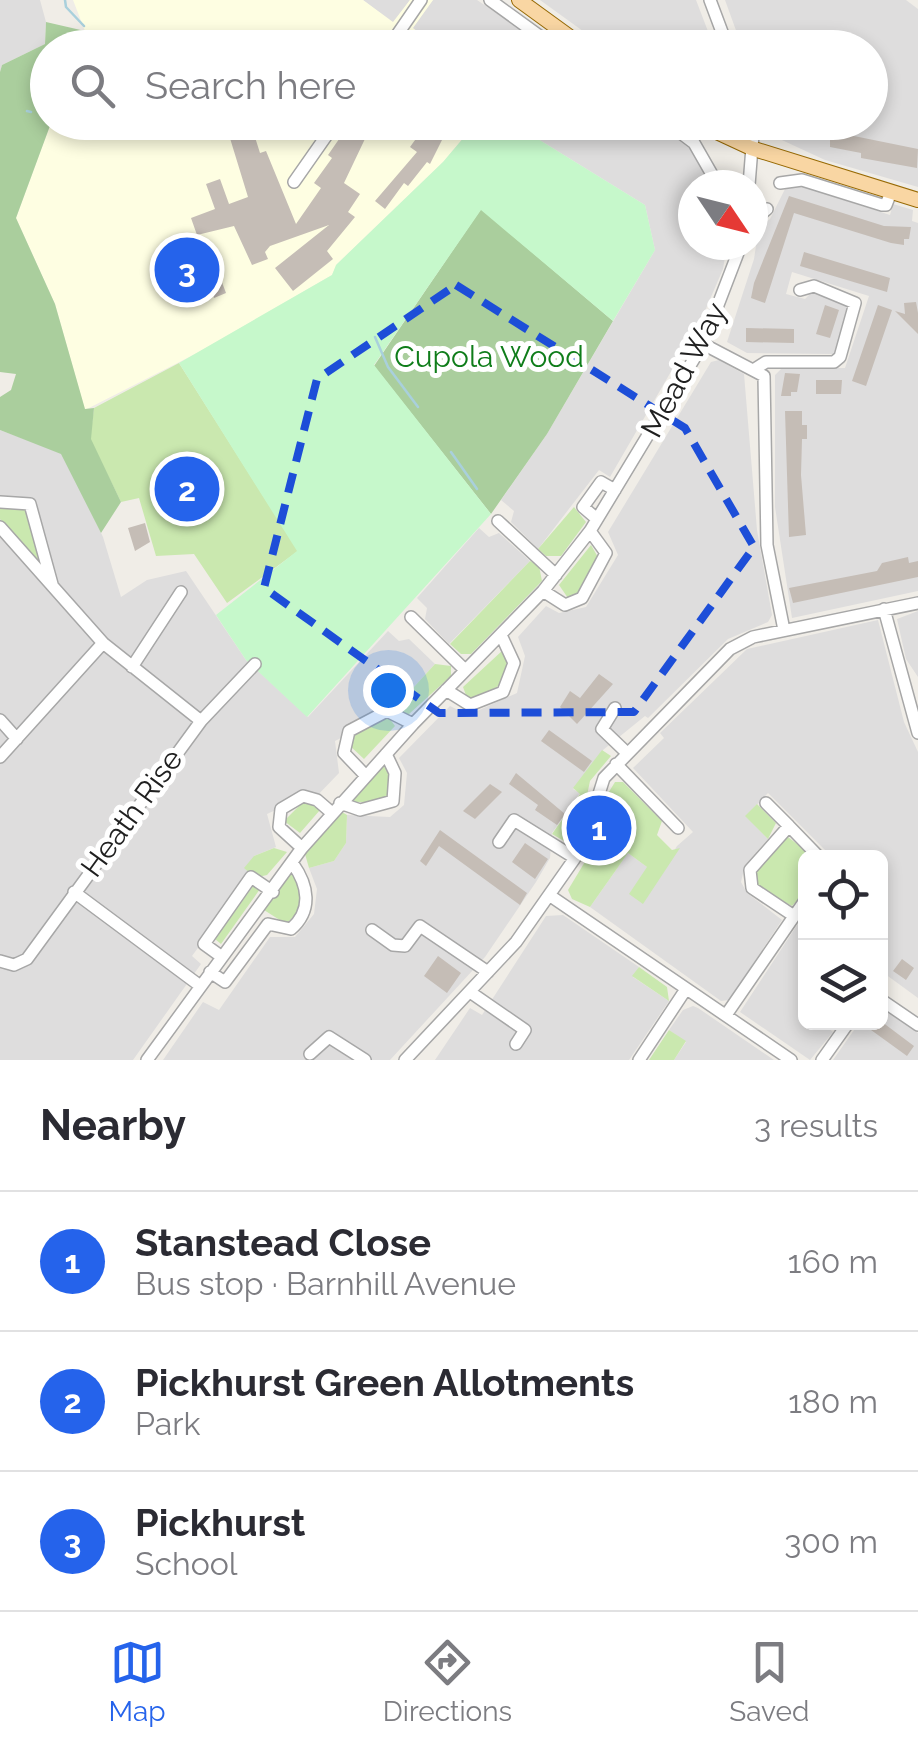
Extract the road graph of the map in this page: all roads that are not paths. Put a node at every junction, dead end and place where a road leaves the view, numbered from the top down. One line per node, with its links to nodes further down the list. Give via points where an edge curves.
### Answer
1 (421, 0): 5 (street)
2 (490, 0): 6 (street)
3 (519, 0): 7 (main road)
4 (710, 0): 8 (street)
5 (400, 30)
6 (531, 30)
7 (560, 30)
8 (721, 30)
9 (323, 140): 16 (street)
10 (689, 140): 14 (street)
11 (733, 140): 13 (main road)
12 (752, 140): 13 (street)
13 (751, 148): 15 (street); 18 (main road)
14 (709, 170)
15 (750, 170)
16 (294, 182)
17 (780, 182): 18 (street, via 802,180 882,205)
18 (891, 192): 19 (main road)
19 (918, 200)
20 (735, 260): 22 (street, Mead Way)
21 (800, 290): 23 (street, via 814,286 855,303 840,358 766,362)
22 (704, 344): 23 (street); 24 (street, Mead Way)
23 (755, 370): 36 (street, via 766,390 767,544)
24 (615, 490): 27 (street, Mead Way); 27 (street, Mead Way, via 601,482 583,507)
25 (0, 502): 30 (street, via 30,504)
26 (498, 521): 29 (street)
27 (594, 525): 29 (street, Mead Way); 31 (street, Mead Way, via 606,553 582,598 565,605)
28 (0, 527): 30 (street)
29 (556, 574): 31 (street, Mead Way)
30 (53, 588): 38 (street)
31 (542, 591): 37 (street, Mead Way)
32 (181, 592): 40 (street)
33 (918, 603): 34 (street)
34 (884, 608): 36 (street); 47 (street)
35 (411, 617): 41 (street)
36 (784, 630): 49 (street, via 730,649)
37 (501, 635): 41 (street, Mead Way); 42 (street, via 514,662 503,692 470,705)
38 (103, 644): 40 (street); 48 (street)
39 (255, 664): 45 (street, Heath Rise)
40 (132, 667): 45 (street)
41 (465, 670): 42 (street, Mead Way)
42 (446, 690): 46 (street, Mead Way)
43 (615, 708): 49 (street, via 599,732)
44 (0, 720): 48 (street)
45 (201, 721): 63 (street, Heath Rise)
46 (413, 724): 50 (street, Mead Way); 53 (street, via 387,711 348,731 344,753)
47 (918, 733)
48 (17, 738): 51 (street)
49 (627, 753): 52 (street)
50 (386, 754): 53 (street, Mead Way); 55 (street, via 395,773 393,800 372,810)
51 (0, 758)
52 (616, 764): 57 (street); 61 (street, via 597,790)
53 (365, 775): 55 (street, Mead Way)
54 (766, 803): 56 (street)
55 (336, 808): 59 (street, Mead Way); 59 (street, via 302,796 281,810 279,827)
56 (789, 826): 60 (street); 68 (street, via 748,880)
57 (678, 828)
58 (498, 842): 61 (street, via 514,820)
59 (302, 848): 62 (street, Mead Way)
60 (812, 850)
61 (575, 858): 65 (street)
62 (293, 864): 64 (street, Mead Way); 69 (street, Mead Way, via 304,880 306,906 291,928)
63 (74, 892): 72 (street, Heath Rise, via 27,959 14,965); 75 (street)
64 (273, 892): 67 (street, Mead Way); 71 (street, via 252,877 204,944)
65 (549, 895): 74 (street); 76 (street)
66 (798, 910): 68 (street)
67 (256, 914): 69 (street); 71 (street, Mead Way)
68 (794, 916): 79 (street)
69 (268, 924): 73 (street, Mead Way, via 225,982)
70 (372, 930): 74 (street, via 405,946 420,926)
71 (222, 957): 73 (street, Mead Way)
72 (0, 961)
73 (210, 972): 75 (street, Mead Way)
74 (488, 972): 77 (street)
75 (200, 984): 84 (street, Mead Way)
76 (686, 989): 79 (street); 87 (street)
77 (470, 992): 82 (street, via 525,1030); 86 (street)
78 (888, 1004): 80 (street)
79 (726, 1016): 88 (street)
80 (918, 1025)
81 (843, 1030): 89 (street)
82 (516, 1044)
83 (310, 1054): 85 (street, via 329,1037)
84 (148, 1060)
85 (365, 1060)
86 (405, 1060)
87 (638, 1060)
88 (791, 1060)
89 (822, 1060)

